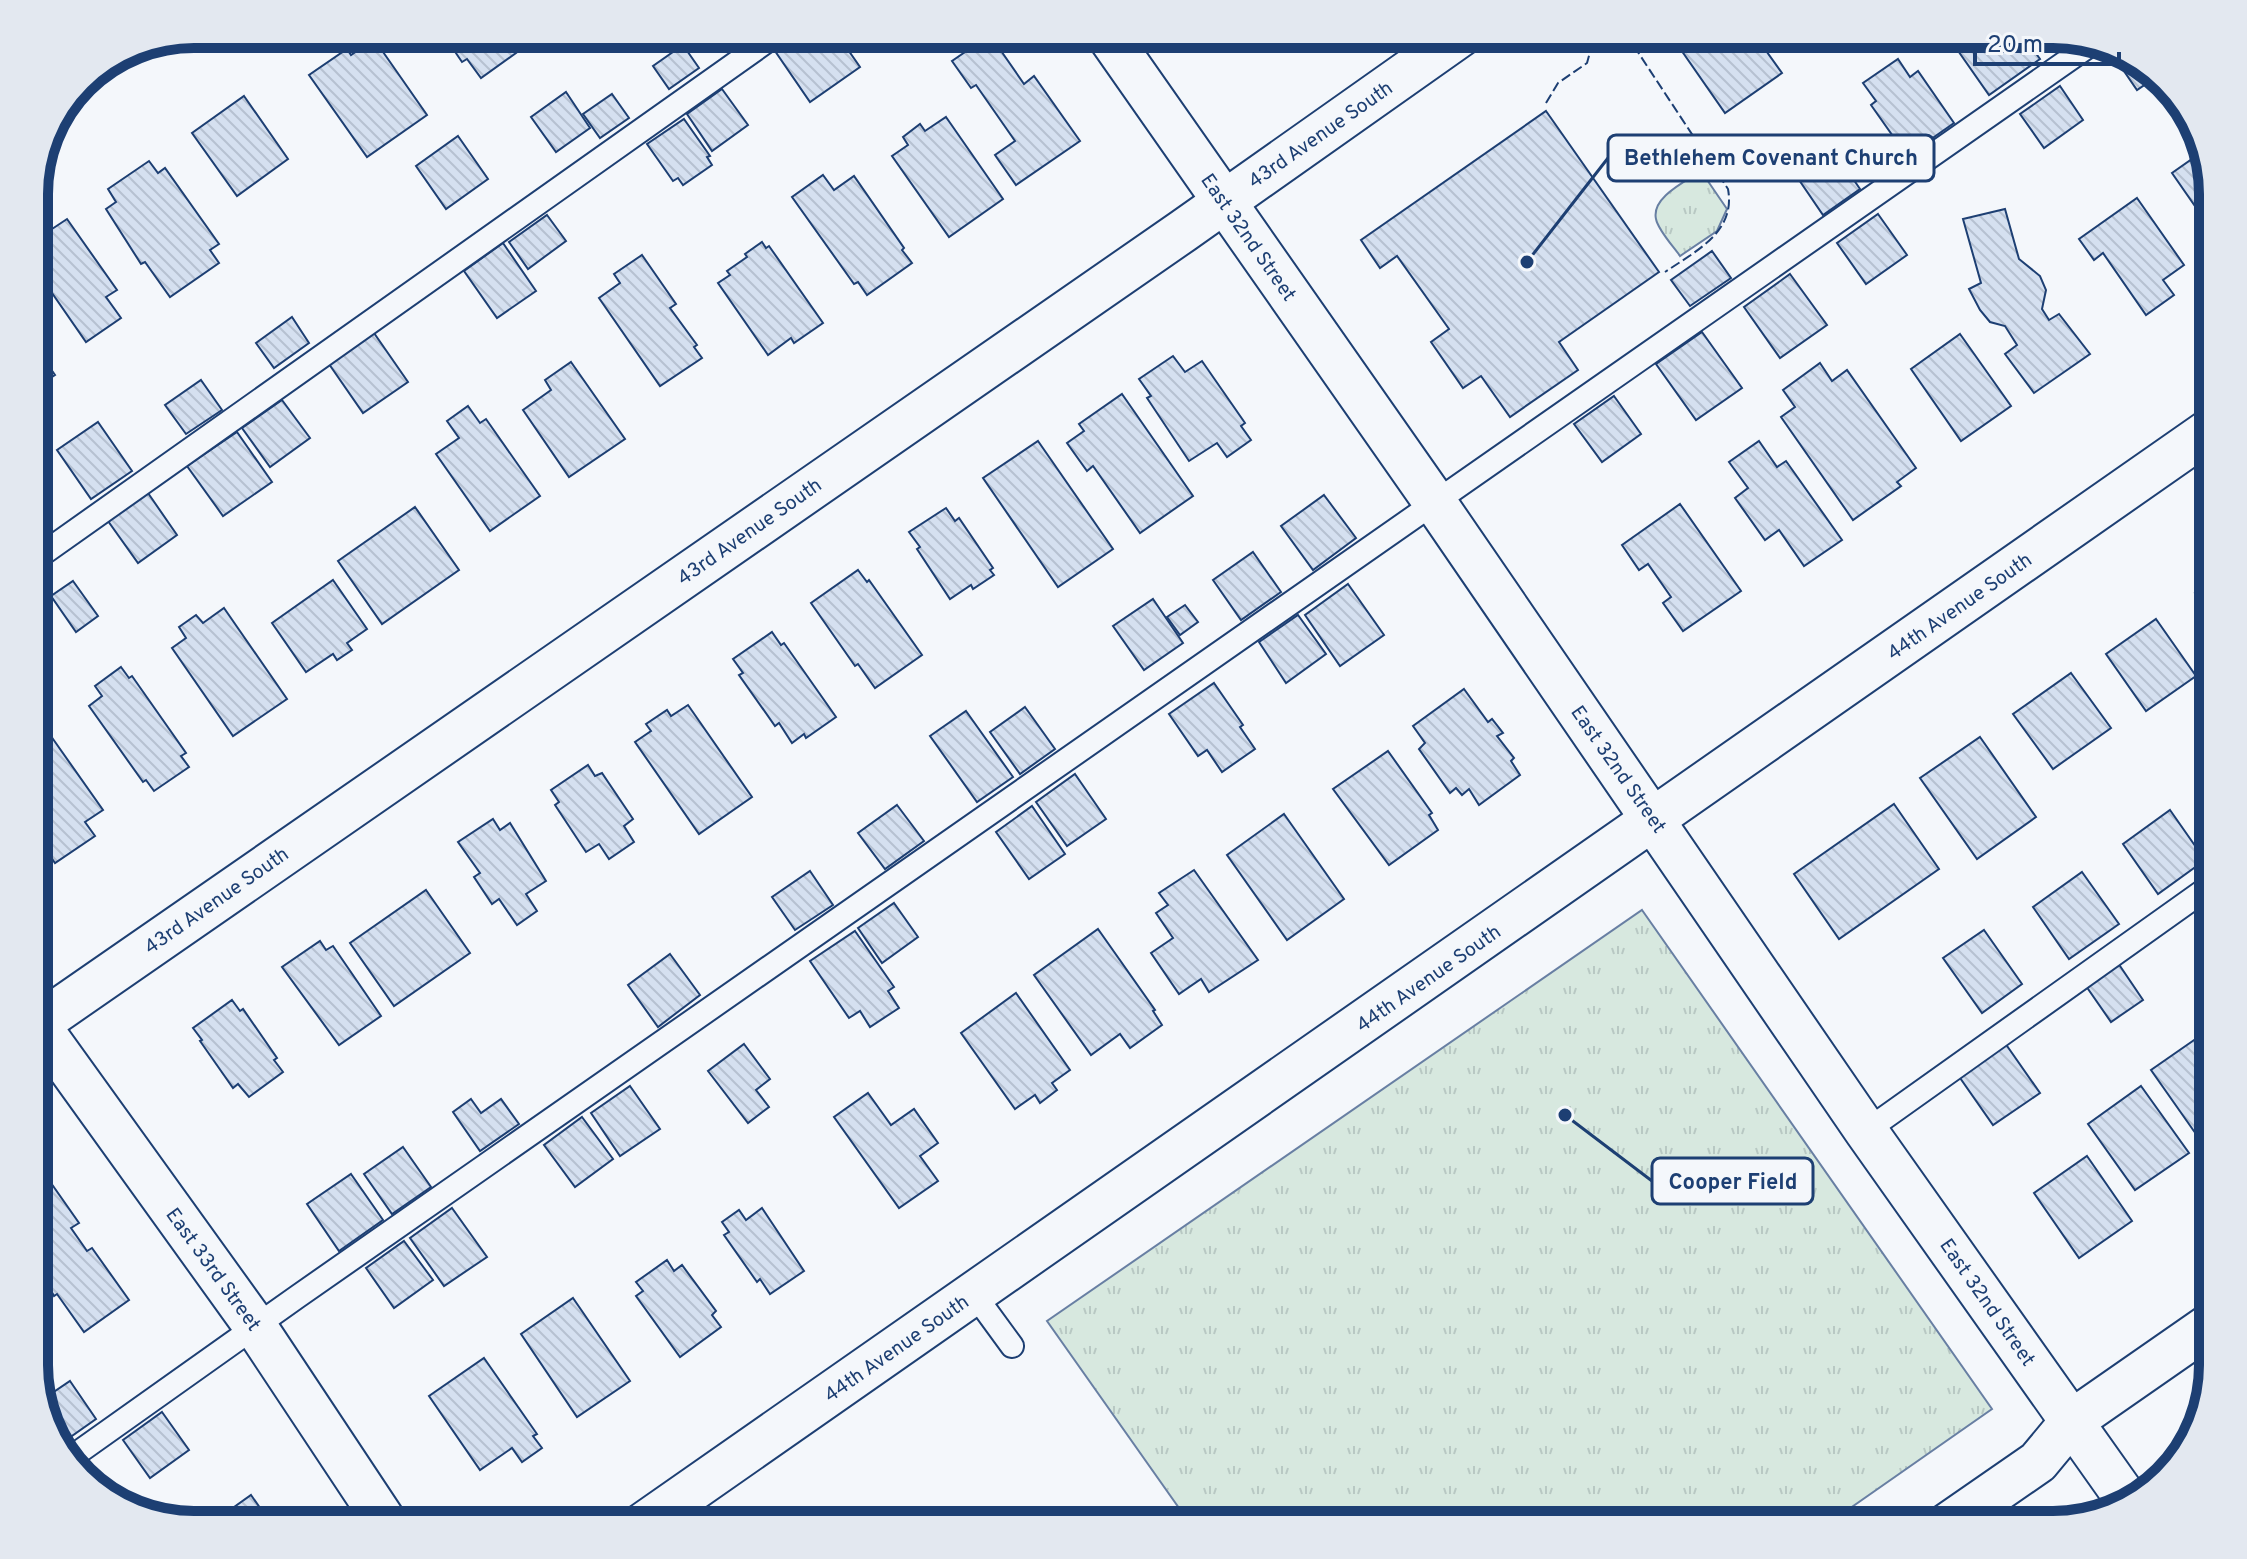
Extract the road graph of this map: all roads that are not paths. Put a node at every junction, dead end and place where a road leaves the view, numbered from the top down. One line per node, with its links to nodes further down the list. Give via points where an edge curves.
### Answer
1 (757, 48): 8 (lane)
2 (1117, 48): 5 (street, East 32nd Street)
3 (1442, 48): 5 (street, 43rd Avenue South)
4 (2081, 51): 7 (lane)
5 (1225, 202): 7 (street, East 32nd Street); 11 (street, 43rd Avenue South)
6 (2199, 438): 9 (street, 44th Avenue South)
7 (1436, 504): 9 (street, East 32nd Street); 15 (lane)
8 (48, 550)
9 (1654, 820): 13 (street, East 32nd Street); 14 (street, 44th Avenue South)
10 (2199, 894): 13 (lane)
11 (48, 1015)
12 (48, 1040): 15 (street, East 33rd Street)
13 (1866, 1131): 18 (street, East 32nd Street)
14 (974, 1294): 17 (lane); 22 (street, 44th Avenue South)
15 (255, 1326): 19 (lane); 21 (street, East 33rd Street)
16 (2199, 1333): 18 (street)
17 (1012, 1346)
18 (2072, 1421): 20 (street, East 32nd Street); 23 (street, via 2038,1462)
19 (77, 1453)
20 (2122, 1493)
21 (378, 1511)
22 (662, 1511)
23 (1967, 1511)

